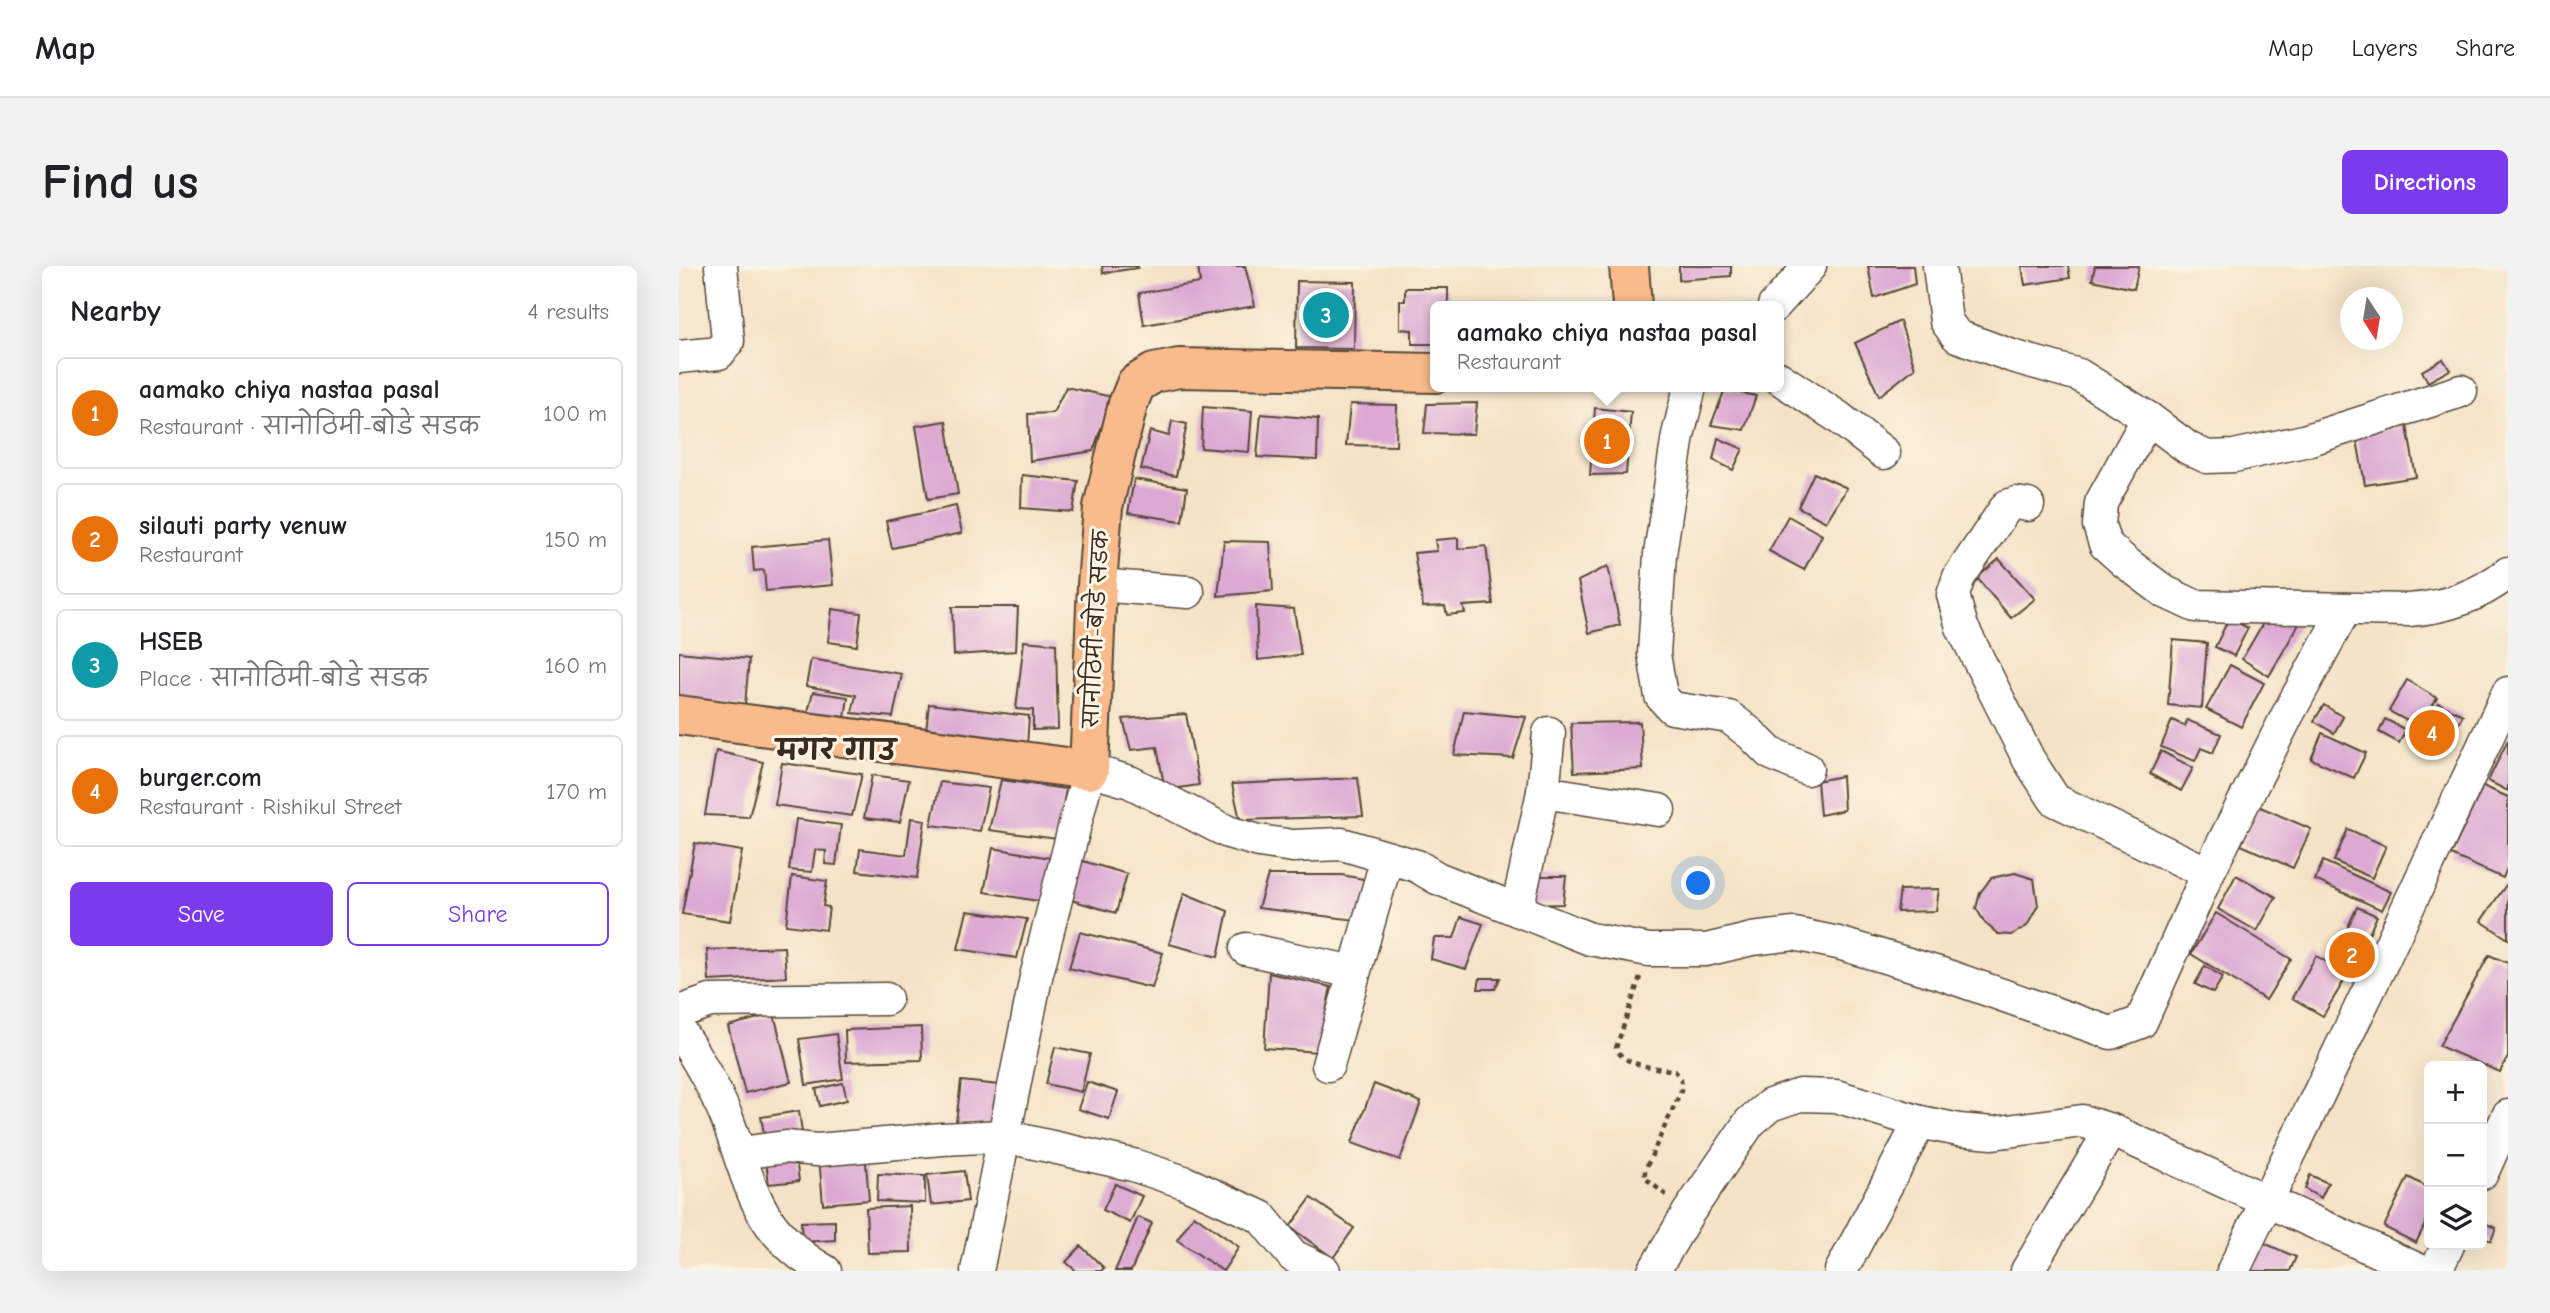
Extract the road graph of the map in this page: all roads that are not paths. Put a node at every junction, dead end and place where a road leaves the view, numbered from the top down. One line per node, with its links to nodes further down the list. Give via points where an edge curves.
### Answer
1 (721, 266): 7 (street, via 728,341 719,353)
2 (1629, 266): 5 (main road)
3 (1810, 266): 6 (street)
4 (1939, 266): 12 (street, via 1946,321 1957,336 2079,375)
5 (1632, 301)
6 (1778, 301)
7 (679, 357)
8 (1430, 373): 16 (main road, सानोठिमी-बोडे सडक, via 1179,368 1154,373 1136,384 1103,507)
9 (1784, 380): 13 (street)
10 (2461, 391): 12 (street, via 2304,441 2234,456 2207,457)
11 (1689, 392): 22 (street, via 1660,554 1654,654 1661,696 1672,708 1729,717 1770,753)
12 (2148, 418): 18 (street, via 2101,503 2099,525 2105,544 2165,592 2195,606)
13 (1884, 453)
14 (2028, 505): 27 (street, via 2007,506 1959,577 1953,595 1962,627 2029,760 2055,800)
15 (2508, 573): 18 (street, via 2468,598 2440,607)
16 (1097, 585): 17 (street); 23 (main road, सानोठिमी-बोडे सडक)
17 (1188, 592)
18 (2345, 609): 27 (street)
19 (2508, 693): 41 (street)
20 (679, 715): 23 (main road)
21 (1549, 733): 24 (street)
22 (1807, 769)
23 (1089, 770): 26 (street, via 1130,782 1228,832 1293,846 1342,844); 38 (street, via 1036,977)
24 (1543, 792): 25 (street); 28 (street)
25 (1660, 810)
26 (1387, 858): 28 (street, via 1417,866); 30 (street)
27 (2208, 873): 28 (street, via 2141,1022 2111,1033 1942,974 1794,934 1706,950 1649,950 1590,939)
28 (1517, 910)
29 (1246, 949): 30 (street)
30 (1354, 972): 34 (street)
31 (886, 999): 32 (street, via 710,1000)
32 (679, 1012)
33 (679, 1030): 39 (street, via 701,1065)
34 (1328, 1065)
35 (2508, 1116): 40 (street)
36 (1920, 1122): 37 (street, via 1993,1133 2082,1121); 47 (street, via 1836,1096 1800,1095 1770,1105 1751,1122); 48 (street)
37 (2111, 1130): 41 (street); 49 (street)
38 (1003, 1136): 39 (street); 45 (street); 46 (street, via 1133,1165 1184,1182 1261,1217 1293,1256)
39 (740, 1153): 44 (street, via 760,1208 777,1232)
40 (2487, 1162)
41 (2269, 1200): 43 (street); 50 (street)
42 (2446, 1250): 52 (street)
43 (2388, 1265): 51 (street)
44 (825, 1271)
45 (977, 1271)
46 (1324, 1271)
47 (1654, 1271)
48 (1841, 1271)
49 (2027, 1271)
50 (2233, 1271)
51 (2421, 1271)
52 (2436, 1271)

